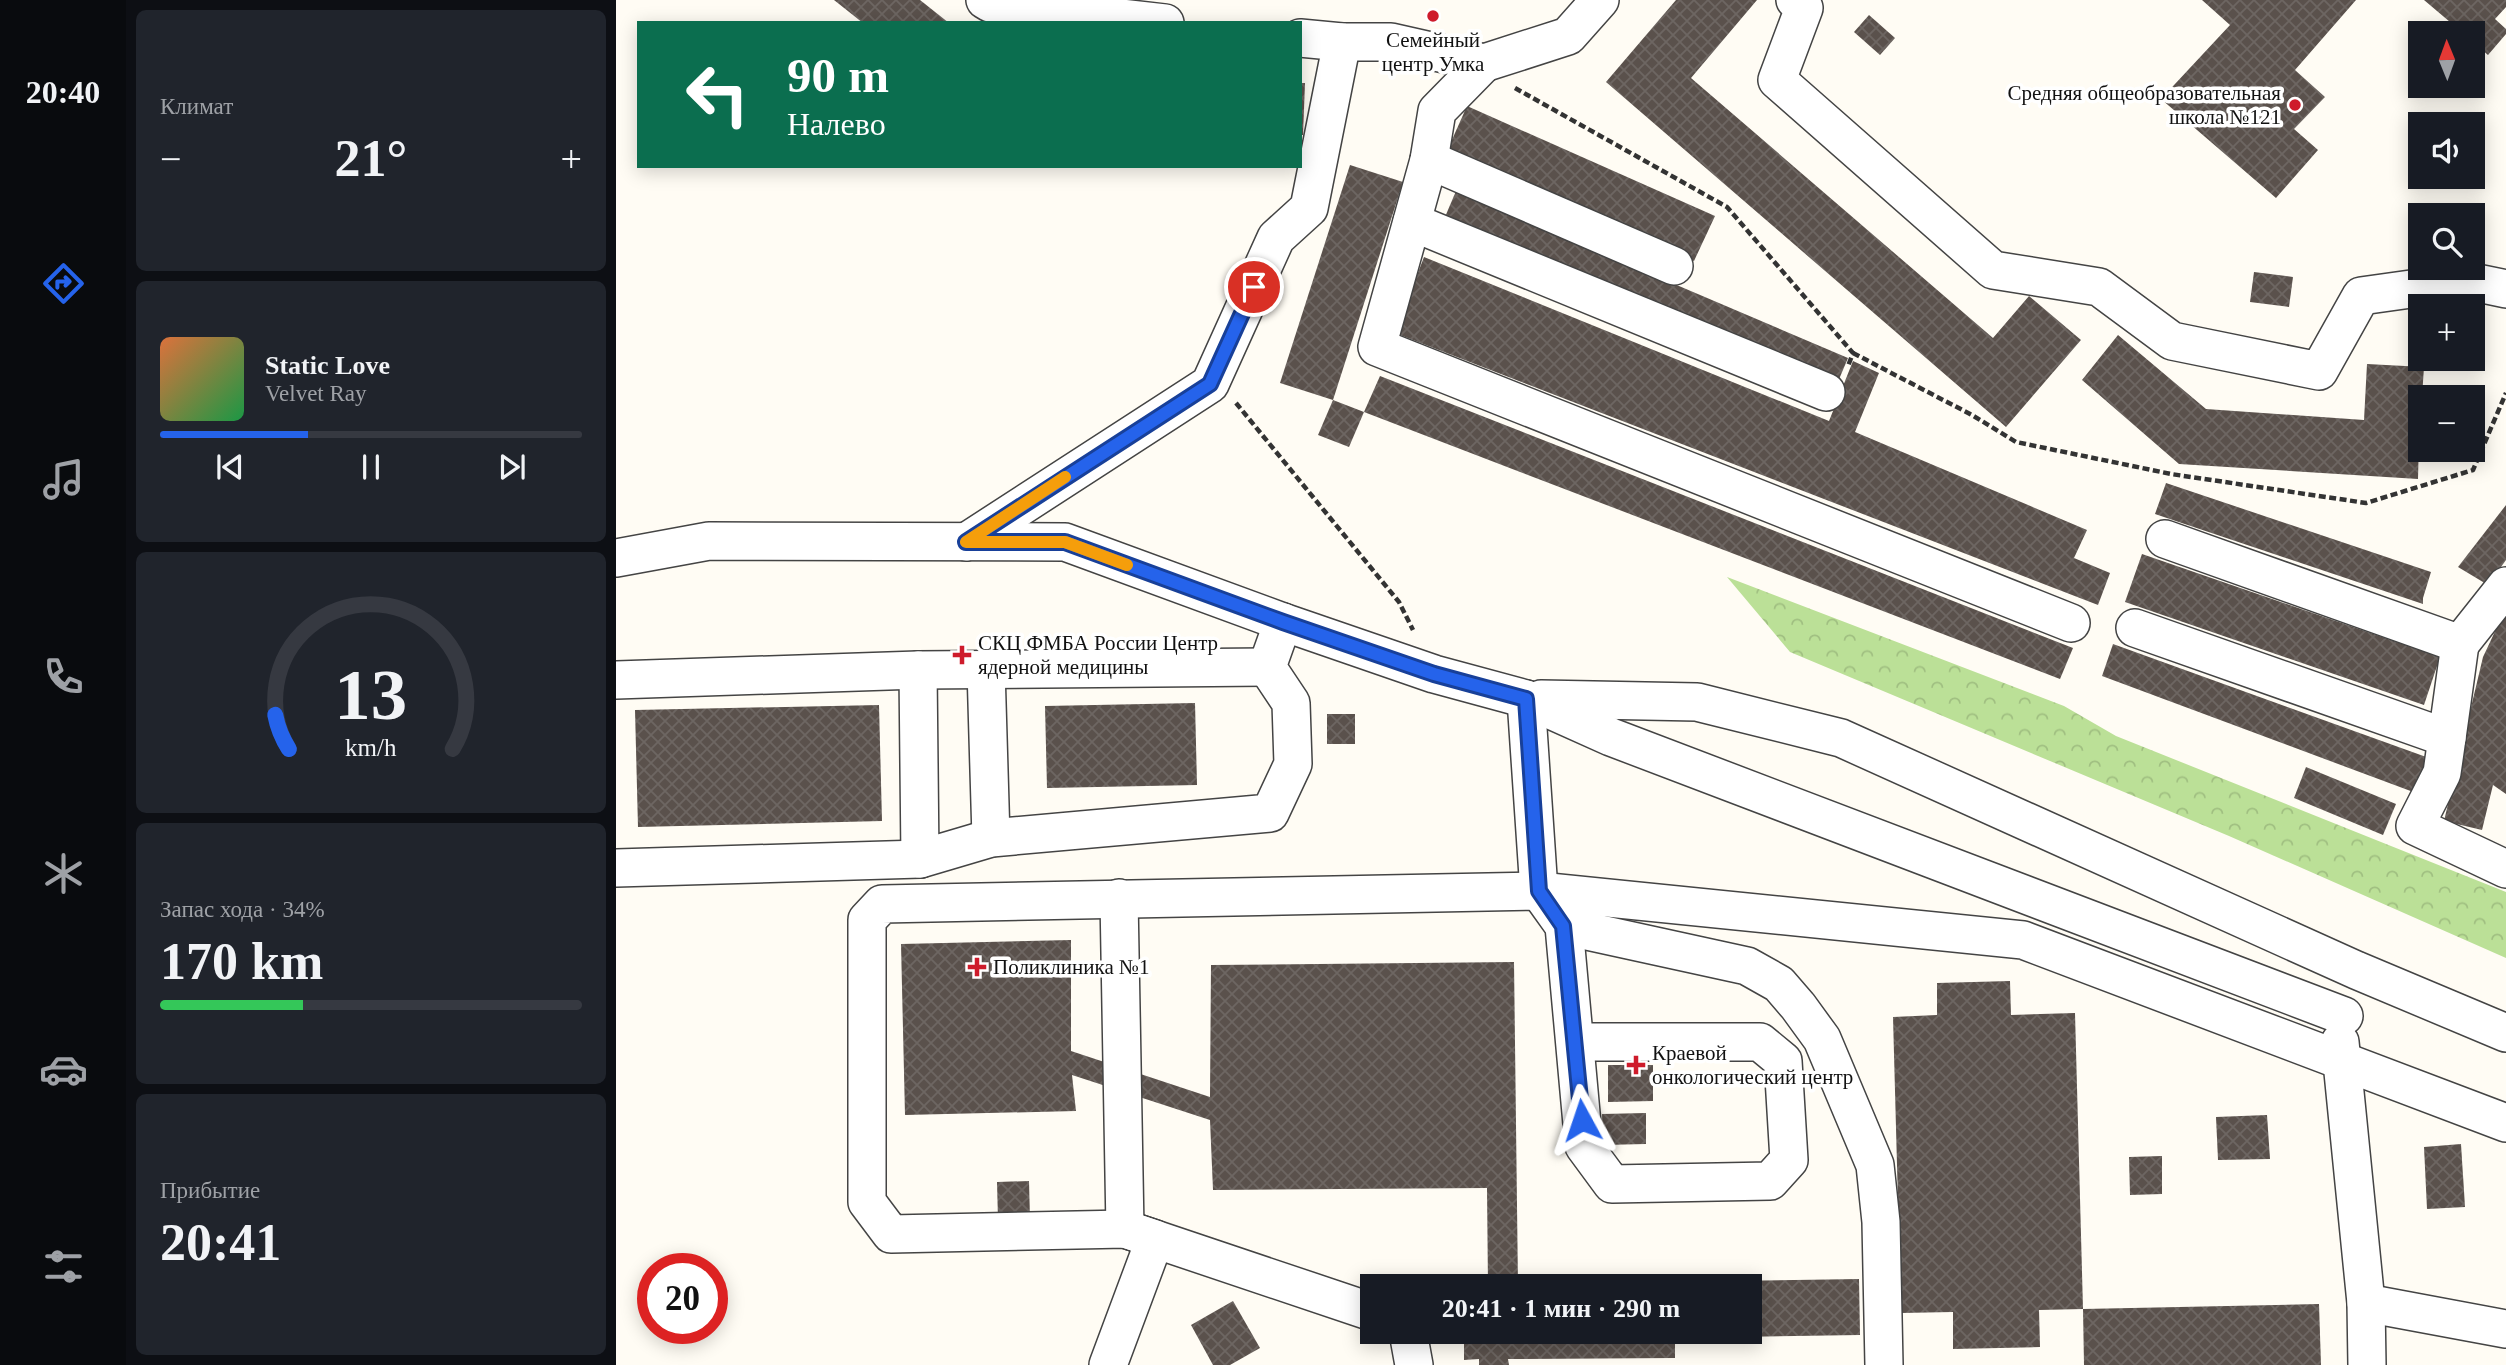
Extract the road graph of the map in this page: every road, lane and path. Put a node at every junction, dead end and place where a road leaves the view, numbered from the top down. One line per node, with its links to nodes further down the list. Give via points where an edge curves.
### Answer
1 (985, 0): 4 (lane)
2 (1600, 0): 7 (lane, via 1568,36)
3 (1795, 0): 11 (lane, via 1804,8 1777,80 1993,270 2099,287 2172,341 2319,371 2361,296 2468,281)
4 (1148, 21)
5 (1302, 38): 6 (lane)
6 (1342, 42): 7 (lane, via 1391,42); 13 (lane, via 1309,208 1276,238)
7 (1496, 73): 8 (lane, via 1437,111); 12 (path, via 1727,207)
8 (1429, 160): 9 (lane); 10 (lane)
9 (1412, 222): 14 (lane); 21 (lane, via 1377,347)
10 (1674, 266)
11 (2506, 289)
12 (1853, 353): 14 (path, via 1840,384); 15 (path, via 2016,442 2171,474 2366,503 2473,470)
13 (1210, 384): 17 (lane); 27 (path, via 1238,404 1399,602)
14 (1826, 392)
15 (2506, 393)
16 (2165, 539): 23 (lane)
17 (966, 542): 18 (lane, via 709,541); 20 (lane, via 1065,542)
18 (616, 558)
19 (2506, 586): 23 (lane)
20 (1283, 622): 24 (lane); 27 (lane)
21 (2071, 623)
22 (2135, 628): 30 (lane)
23 (2460, 644): 30 (lane)
24 (1266, 667): 25 (lane); 31 (lane, via 1291,703 1293,764 1270,813)
25 (986, 669): 26 (lane); 31 (lane)
26 (918, 670): 28 (lane); 32 (lane)
27 (1434, 674): 29 (lane)
28 (616, 680)
29 (1526, 699): 35 (lane); 38 (lane, via 1697,702 1841,738); 39 (lane, via 1611,737)
30 (2447, 738): 34 (lane, via 2442,773 2415,826)
31 (991, 838): 32 (lane)
32 (920, 859): 33 (lane)
33 (616, 868)
34 (2506, 869)
35 (1539, 891): 36 (lane); 37 (lane); 42 (lane, via 2023,940)
36 (1119, 898): 44 (lane); 44 (lane, via 882,904 867,920 867,1202 891,1234)
37 (1563, 926): 41 (lane); 51 (lane, via 1746,966 1779,984 1798,1006 1822,1039 1875,1165)
38 (2356, 970): 39 (lane); 40 (lane)
39 (2344, 1016): 42 (lane, via 2339,1033)
40 (2506, 1033)
41 (1575, 1042): 41 (lane, via 1584,1146 1612,1184 1770,1181 1788,1160 1783,1061 1760,1042)
42 (2342, 1062): 43 (lane); 45 (lane)
43 (2506, 1123)
44 (1140, 1234): 46 (lane); 49 (lane)
45 (2366, 1303): 47 (lane); 52 (lane)
46 (1360, 1308)
47 (2506, 1329)
48 (1410, 1344): 50 (lane)
49 (1108, 1365)
50 (1413, 1365)
51 (1884, 1365)
52 (2367, 1365)

